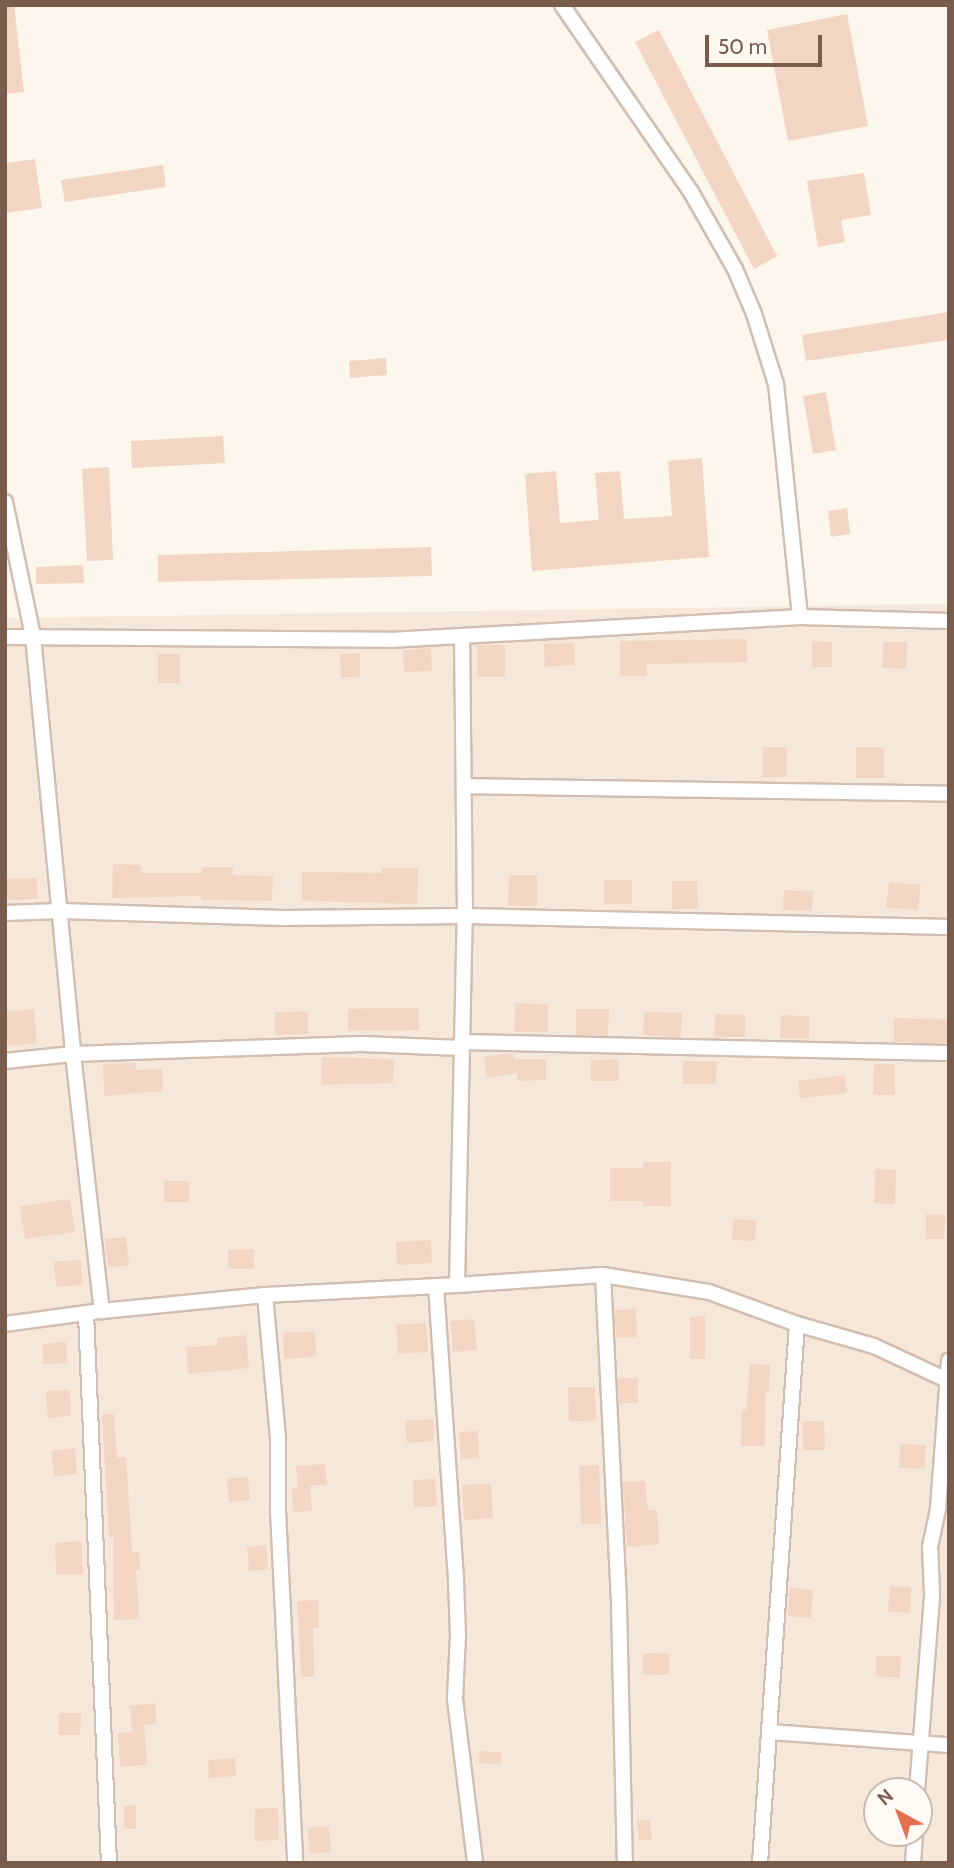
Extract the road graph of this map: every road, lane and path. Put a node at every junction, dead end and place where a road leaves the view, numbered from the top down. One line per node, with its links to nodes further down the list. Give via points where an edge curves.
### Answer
1 (562, 5): 3 (street, via 691,192 735,269 754,314 776,384)
2 (5, 502): 5 (street)
3 (800, 617): 4 (street); 6 (street)
4 (949, 621)
5 (33, 636): 6 (street, via 390,640); 7 (street); 10 (street)
6 (462, 636): 8 (street)
7 (5, 637)
8 (464, 786): 9 (street); 12 (street)
9 (949, 794)
10 (60, 911): 11 (street); 12 (street, via 283,918); 16 (street)
11 (5, 913)
12 (465, 916): 13 (street); 14 (street)
13 (949, 927)
14 (461, 1045): 15 (street); 16 (street); 19 (street)
15 (949, 1053)
16 (73, 1054): 17 (street); 22 (street)
17 (5, 1061)
18 (603, 1275): 19 (street); 25 (street, via 709,1292); 35 (street, via 619,1605)
19 (457, 1285): 20 (street)
20 (436, 1286): 21 (street); 34 (street, via 456,1581 455,1699)
21 (265, 1295): 22 (street); 33 (street, via 278,1439)
22 (103, 1311): 23 (street)
23 (86, 1313): 24 (street); 32 (street)
24 (5, 1324)
25 (797, 1324): 27 (street, via 874,1346); 28 (street)
26 (949, 1360): 27 (street)
27 (948, 1381): 29 (street, via 938,1507 930,1547 932,1594)
28 (770, 1732): 29 (street); 36 (street)
29 (920, 1743): 30 (street); 31 (street)
30 (949, 1745)
31 (918, 1777)
32 (109, 1863)
33 (295, 1863)
34 (475, 1863)
35 (625, 1863)
36 (760, 1863)

